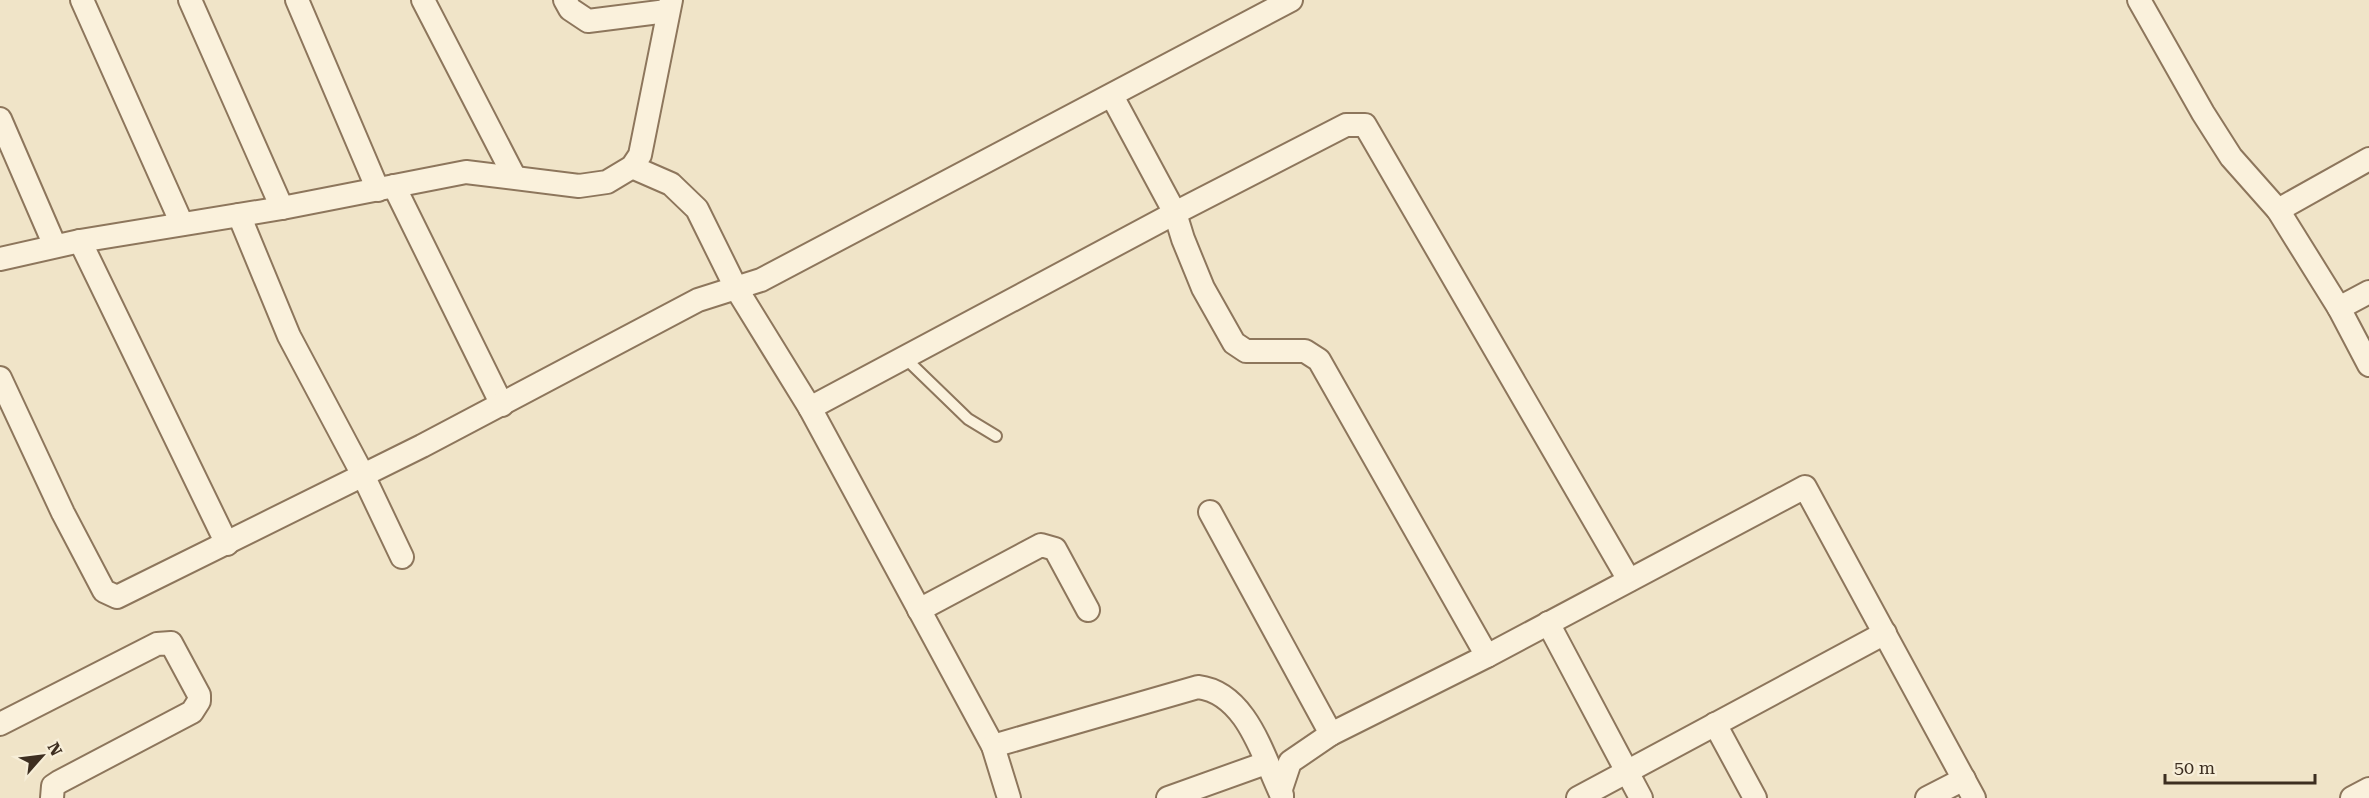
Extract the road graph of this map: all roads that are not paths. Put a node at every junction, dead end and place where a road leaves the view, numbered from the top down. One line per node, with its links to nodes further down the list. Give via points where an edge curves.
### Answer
1 (82, 0): 19 (street)
2 (190, 0): 15 (street)
3 (297, 0): 14 (street)
4 (423, 0): 13 (street)
5 (565, 0): 8 (street, via 570,9 588,21)
6 (1291, 0): 9 (street)
7 (2139, 0): 16 (street, via 2231,157)
8 (669, 6): 12 (street, via 644,138)
9 (1112, 96): 17 (street); 23 (street, via 771,274)
10 (0, 119): 21 (street)
11 (2369, 159): 16 (street)
12 (632, 167): 13 (street, via 607,182 579,186); 23 (street, via 671,184 697,209)
13 (514, 177): 14 (street, via 466,172)
14 (386, 188): 15 (street); 29 (street)
15 (282, 208): 18 (street)
16 (2278, 210): 25 (street)
17 (1175, 213): 26 (street); 36 (street, via 1346,125 1365,125); 41 (street, via 1203,288 1234,343 1246,351 1305,351 1319,360)
18 (239, 215): 19 (street); 32 (street, via 289,336)
19 (182, 224): 20 (street)
20 (80, 241): 21 (street); 34 (street)
21 (55, 246): 22 (street)
22 (0, 259)
23 (736, 288): 29 (street, via 698,300); 30 (street)
24 (2369, 292): 25 (street)
25 (2339, 308): 27 (street)
26 (905, 358): 30 (street); 31 (lane, via 968,418)
27 (2369, 365)
28 (0, 378): 34 (street, via 104,591 117,597)
29 (502, 405): 32 (street)
30 (810, 408): 37 (street)
31 (996, 436)
32 (363, 476): 34 (street); 35 (street)
33 (1210, 512): 44 (street)
34 (227, 544)
35 (402, 557)
36 (1629, 580): 39 (street); 40 (street, via 1805,487)
37 (919, 610): 38 (street, via 1041,545 1055,549); 45 (street)
38 (1088, 610)
39 (1548, 623): 41 (street); 47 (street)
40 (1885, 633): 43 (street); 48 (street)
41 (1487, 656): 44 (street)
42 (0, 724): 51 (street, via 157,644 171,643 199,695 197,706 59,782 53,786)
43 (1715, 724): 47 (street); 56 (street)
44 (1331, 734): 50 (street, via 1290,762)
45 (993, 746): 46 (street, via 1198,687 1215,689 1243,715); 52 (street)
46 (1266, 763): 50 (street); 53 (street)
47 (1627, 771): 54 (street); 55 (street)
48 (1969, 788): 57 (street)
49 (2369, 789): 58 (street)
50 (1282, 797)
51 (52, 798)
52 (1010, 798)
53 (1168, 798)
54 (1578, 798)
55 (1641, 798)
56 (1755, 798)
57 (1927, 798)
58 (2352, 798)

